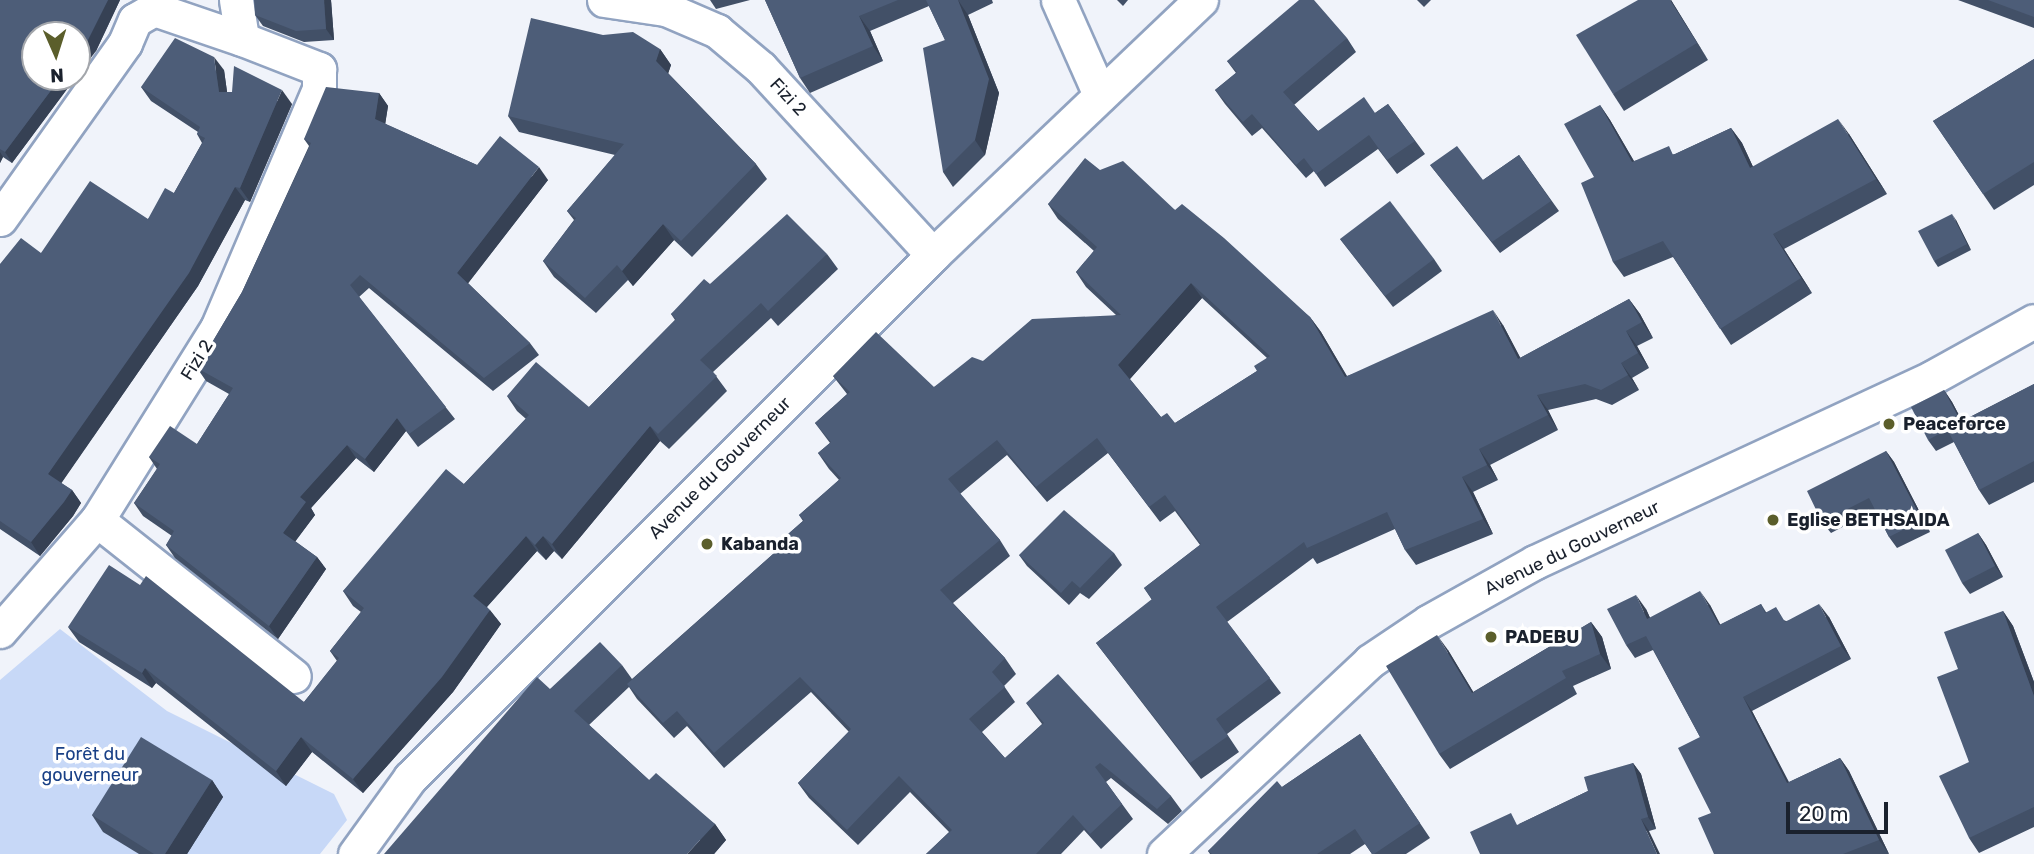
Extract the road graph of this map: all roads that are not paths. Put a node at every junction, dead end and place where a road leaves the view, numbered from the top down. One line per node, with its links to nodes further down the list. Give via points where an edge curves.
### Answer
1 (236, 0): 5 (street)
2 (604, 0): 8 (street, Fizi 2, via 666,9 717,31 761,68)
3 (1058, 0): 6 (street)
4 (1201, 0): 6 (street, Avenue du Gouverneur)
5 (242, 40): 7 (street, via 154,9 135,20 125,43); 10 (street, Fizi 2, via 319,69 319,89 217,328)
6 (1100, 95): 8 (street, Avenue du Gouverneur)
7 (0, 219)
8 (933, 255): 13 (street, Avenue du Gouverneur, via 410,778)
9 (2034, 321): 14 (street, Avenue du Gouverneur, via 1933,377 1535,562 1428,622 1370,661)
10 (97, 520): 11 (street); 12 (street)
11 (0, 631)
12 (295, 676)
13 (355, 854)
14 (1164, 854)

